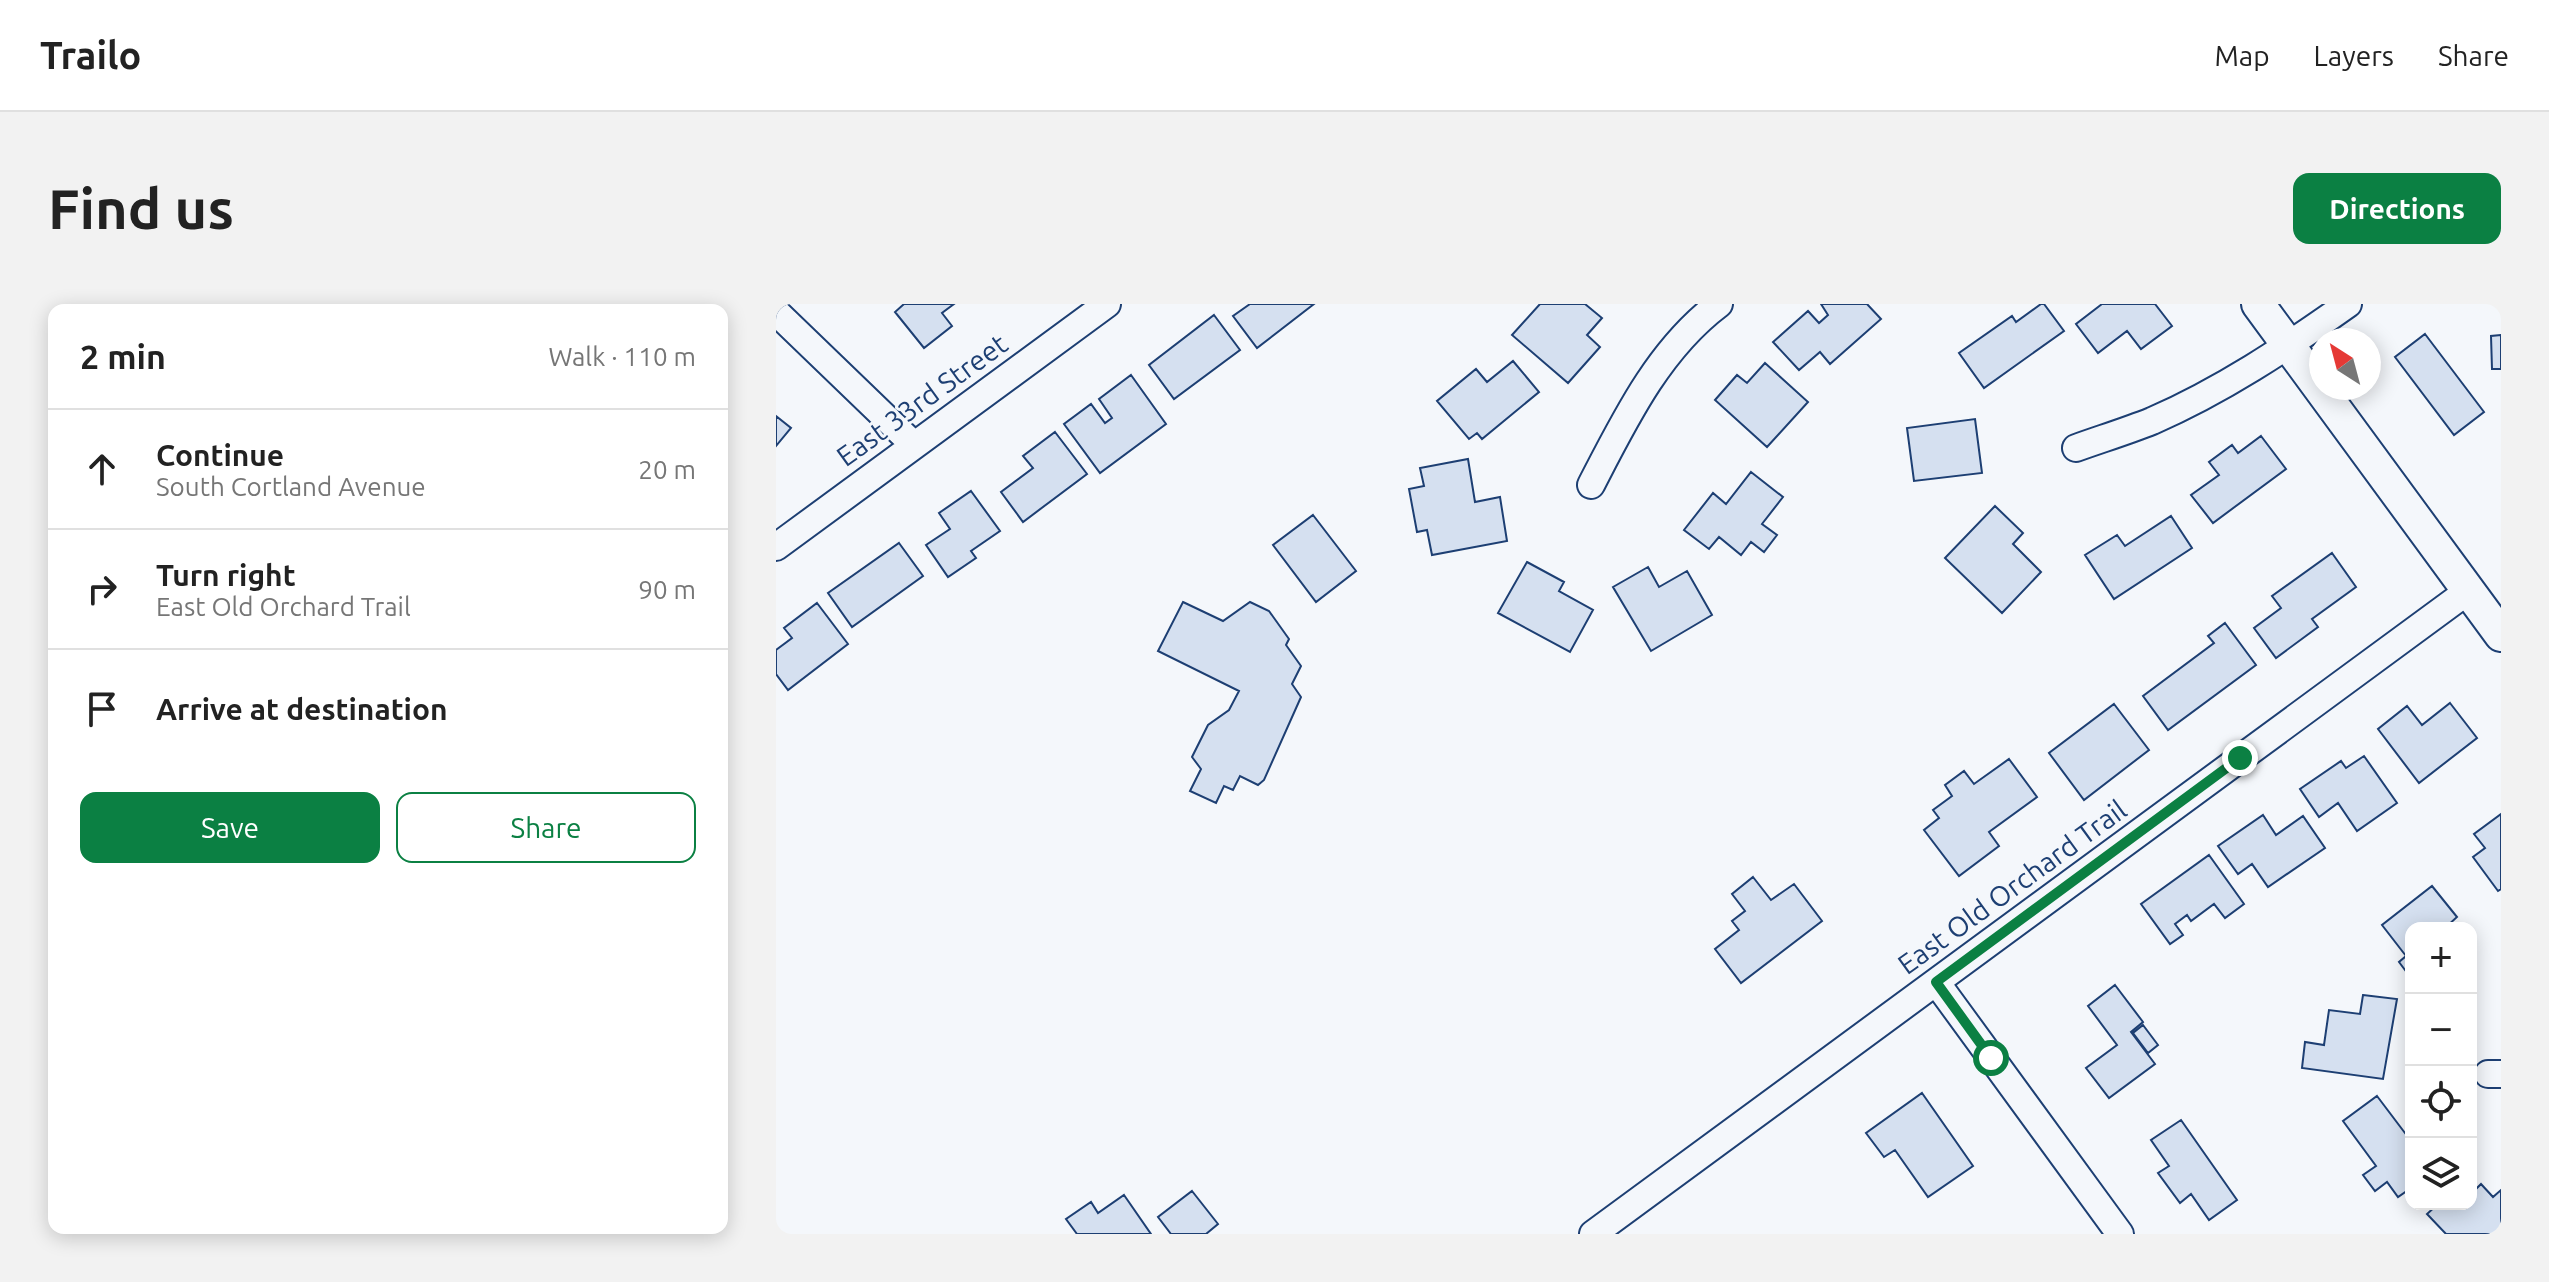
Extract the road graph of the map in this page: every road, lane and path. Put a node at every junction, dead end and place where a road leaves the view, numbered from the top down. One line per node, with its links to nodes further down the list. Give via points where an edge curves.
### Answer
1 (1107, 304): 7 (street, East 33rd Street)
2 (1719, 304): 9 (street, via 1667,354)
3 (2258, 304): 6 (street)
4 (2348, 304): 6 (street)
5 (776, 312): 7 (street)
6 (2289, 347): 8 (street, via 2152,421); 11 (street)
7 (914, 445): 10 (street, East 33rd Street)
8 (2076, 448)
9 (1591, 485)
10 (776, 547)
11 (2468, 591): 12 (street); 13 (street, East Old Orchard Trail)
12 (2501, 635)
13 (1936, 982): 14 (street, East Old Orchard Trail); 15 (street)
14 (1593, 1234)
15 (2120, 1234)

